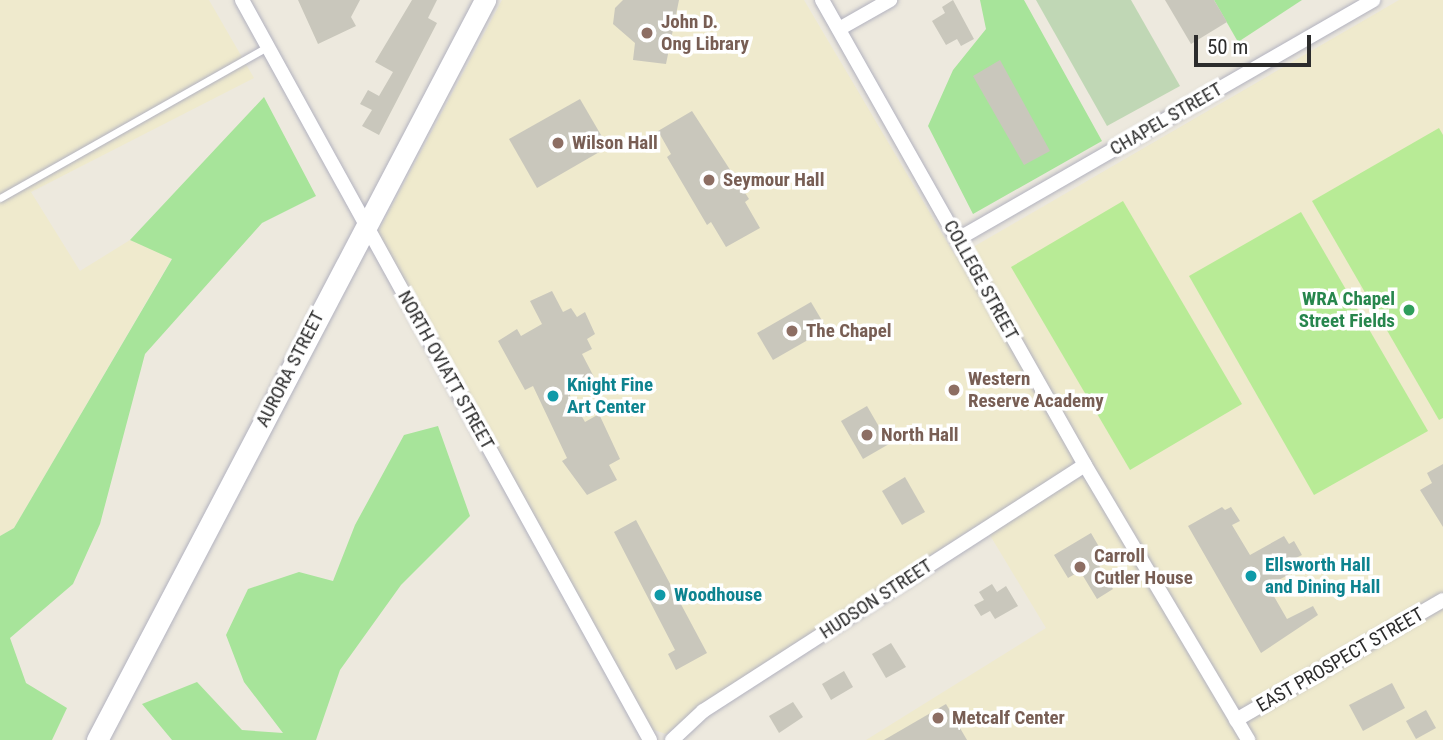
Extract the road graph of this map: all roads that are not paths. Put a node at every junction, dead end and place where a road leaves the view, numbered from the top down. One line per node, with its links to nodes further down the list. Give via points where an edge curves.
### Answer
1 (242, 0): 7 (street, NORTH OVIATT STREET)
2 (485, 0): 9 (street, AURORA STREET)
3 (822, 0): 6 (street, COLLEGE STREET)
4 (890, 0): 6 (street)
5 (1373, 0): 10 (street, CHAPEL STREET)
6 (839, 29): 10 (street, COLLEGE STREET)
7 (268, 46): 8 (lane); 9 (street, NORTH OVIATT STREET)
8 (0, 198)
9 (365, 226): 14 (street, AURORA STREET); 15 (street, NORTH OVIATT STREET)
10 (958, 239): 11 (street, COLLEGE STREET)
11 (1085, 465): 13 (street, COLLEGE STREET); 16 (street, HUDSON STREET, via 704,711)
12 (1443, 600): 13 (street, EAST PROSPECT STREET)
13 (1237, 720): 17 (street, COLLEGE STREET)
14 (97, 740)
15 (650, 740)
16 (672, 740)
17 (1248, 740)

